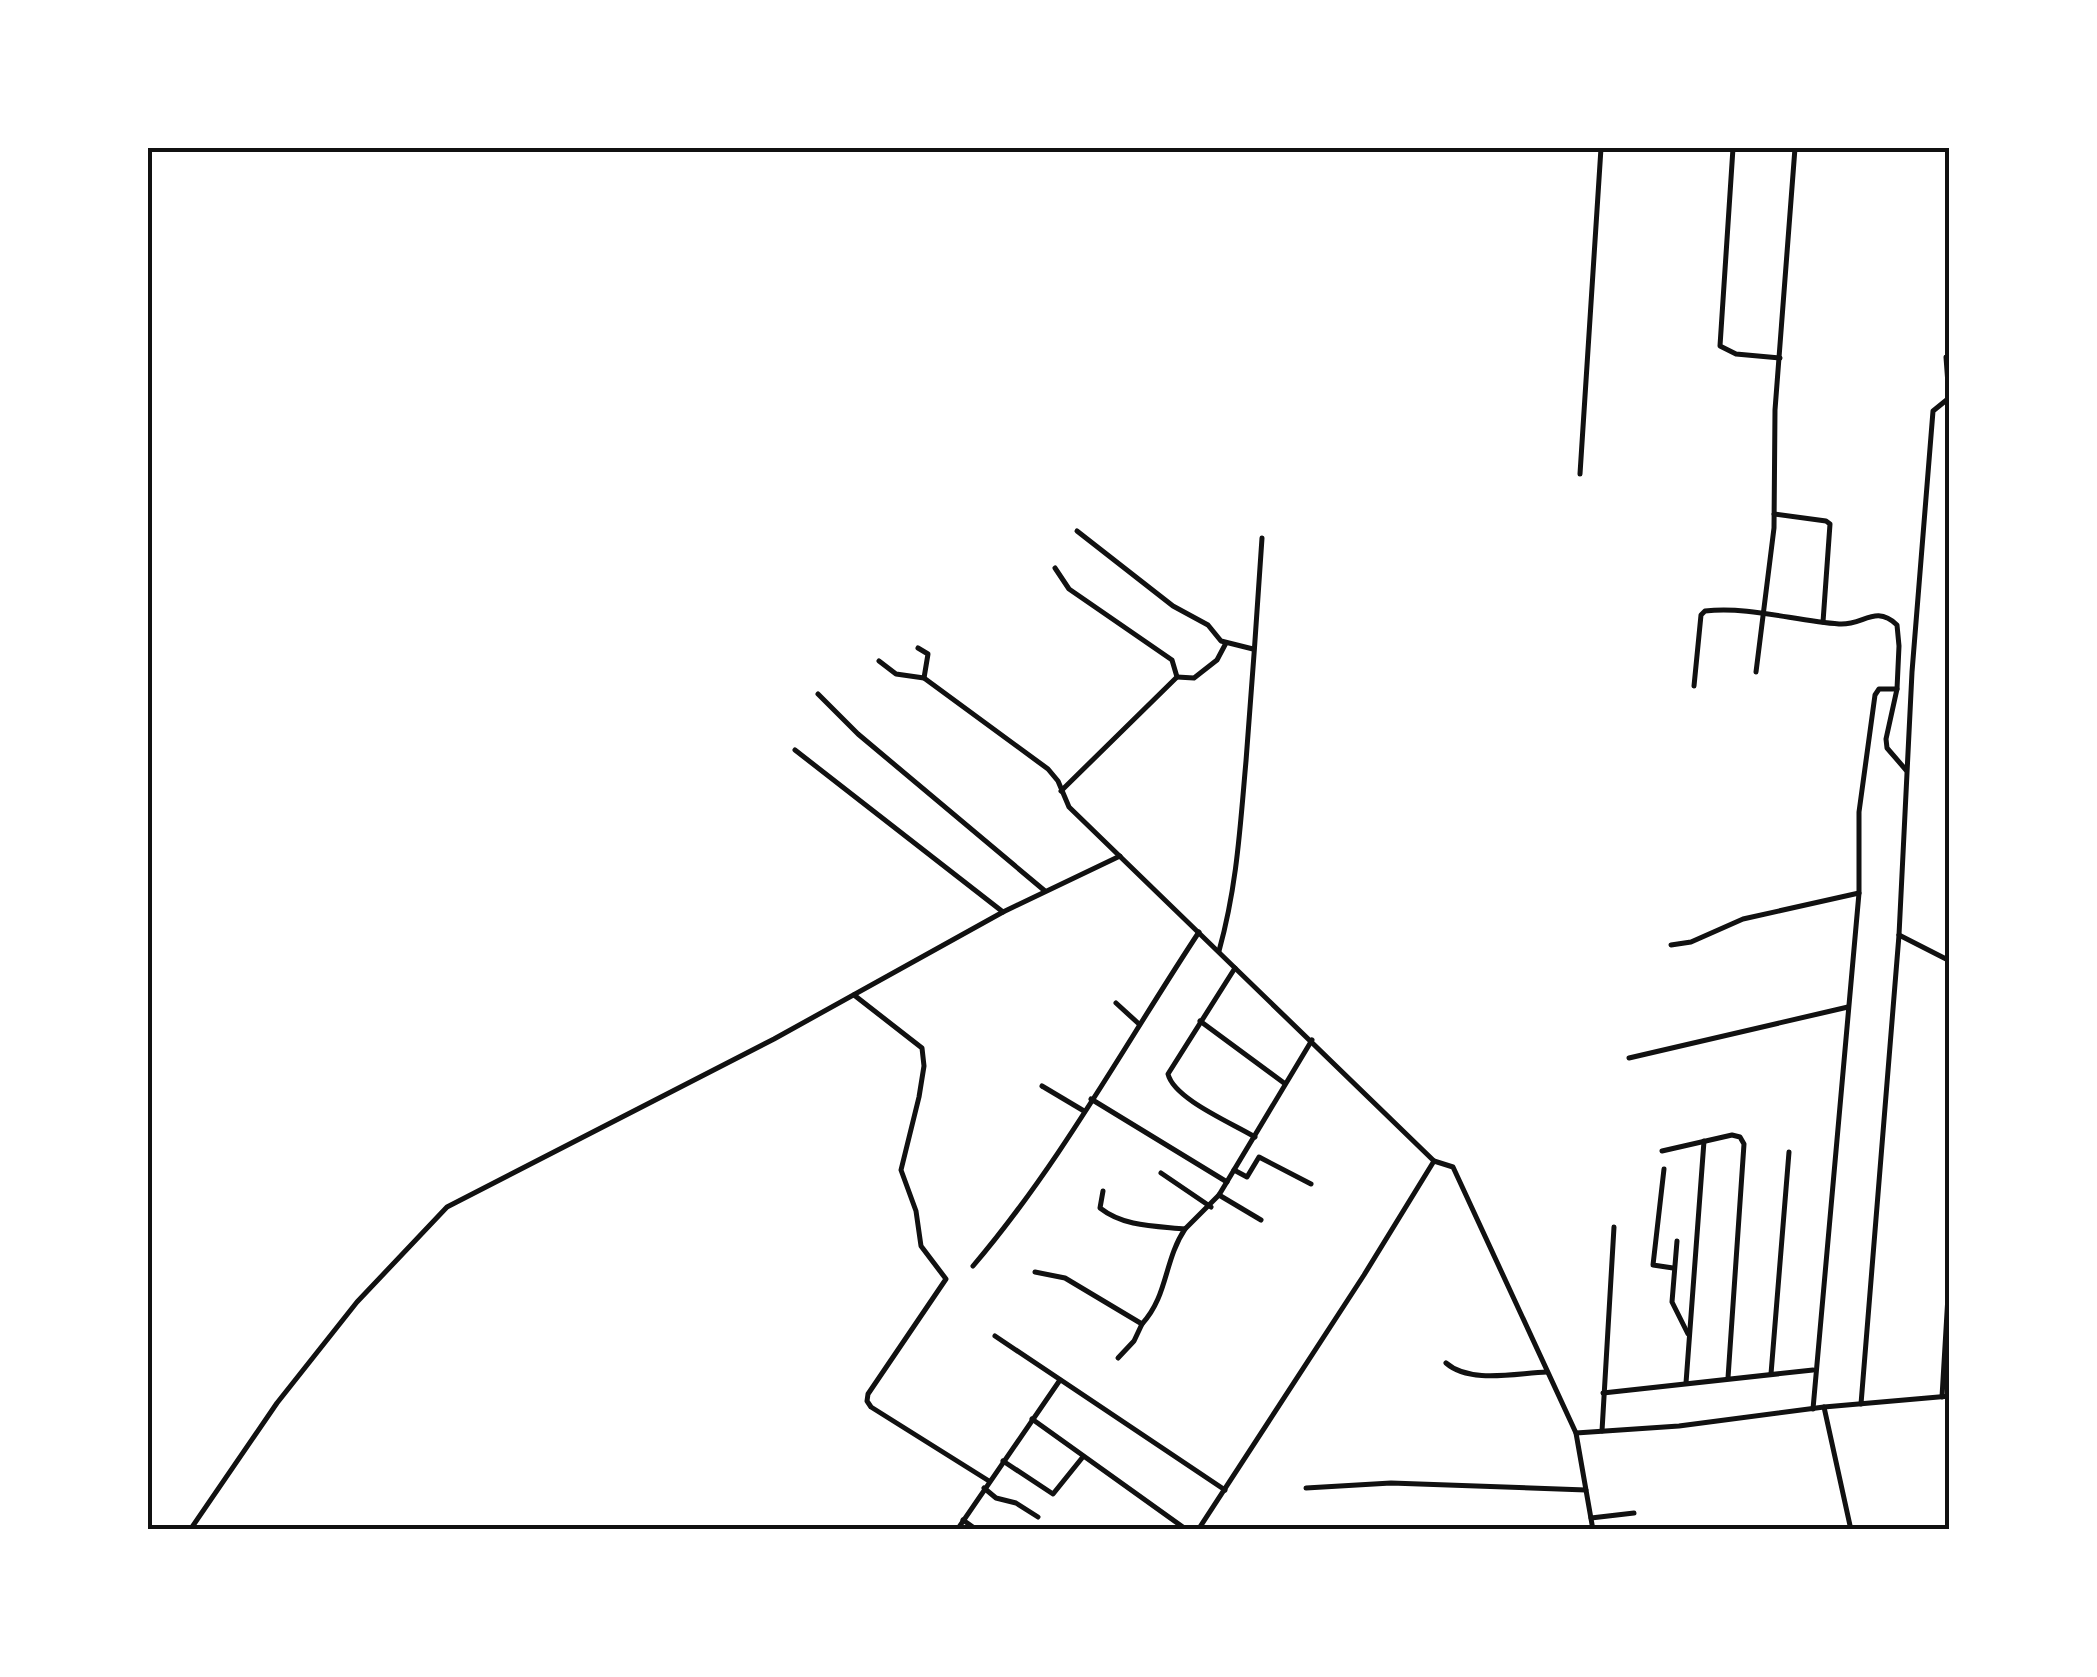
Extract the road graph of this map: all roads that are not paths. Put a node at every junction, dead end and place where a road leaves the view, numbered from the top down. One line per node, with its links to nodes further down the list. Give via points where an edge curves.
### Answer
1 (1601, 148): 6 (street)
2 (1732, 148): 5 (street, via 1720,346)
3 (1795, 148): 5 (street)
4 (1946, 356): 24 (street, via 1949,398 1933,411)
5 (1780, 358): 7 (street)
6 (1580, 474)
7 (1774, 514): 11 (street); 12 (street, via 1830,524)
8 (1077, 531): 13 (street)
9 (1262, 538): 15 (street)
10 (1055, 568): 18 (street, via 1069,589 1172,660)
11 (1765, 614): 12 (street); 17 (street); 20 (street, via 1701,615)
12 (1823, 622): 21 (street, via 1849,624 1874,614 1891,619 1899,631)
13 (1226, 643): 15 (street); 18 (street, via 1194,678)
14 (918, 648): 19 (street, via 928,654)
15 (1254, 649): 35 (street, via 1233,900)
16 (879, 661): 19 (street, via 896,674)
17 (1756, 672)
18 (1177, 677): 27 (street)
19 (924, 678): 27 (street, via 1048,768)
20 (1694, 686)
21 (1896, 689): 23 (street); 30 (street, via 1874,695 1860,812)
22 (818, 694): 29 (street)
23 (1895, 702): 24 (street); 26 (street, via 1887,748)
24 (1909, 720): 26 (street)
25 (794, 750): 31 (street)
26 (1906, 770): 33 (street)
27 (1061, 790): 28 (street)
28 (1120, 856): 29 (street); 32 (street)
29 (1045, 890): 31 (street)
30 (1859, 893): 34 (street, via 1744,919); 40 (street)
31 (1003, 912): 38 (street)
32 (1199, 932): 35 (street); 42 (street)
33 (1899, 936): 36 (street); 83 (street)
34 (1671, 946)
35 (1218, 951): 37 (street)
36 (1950, 961)
37 (1236, 968): 41 (street); 43 (street)
38 (854, 995): 91 (street, via 922,1048 920,1097 901,1170 920,1246 946,1279 867,1401); 100 (street, via 447,1207 357,1302)
39 (1116, 1003): 42 (street)
40 (1848, 1006): 44 (street); 75 (street)
41 (1200, 1021): 45 (street); 49 (street, via 1169,1070 1170,1081)
42 (1138, 1024): 47 (street)
43 (1312, 1040): 45 (street); 53 (street)
44 (1628, 1058)
45 (1284, 1083): 49 (street)
46 (1042, 1086): 48 (street)
47 (1091, 1098): 48 (street); 57 (street)
48 (1084, 1110): 67 (street)
49 (1255, 1137): 55 (street)
50 (1704, 1141): 51 (street); 72 (street); 78 (street, via 1732,1135 1744,1144)
51 (1662, 1150)
52 (1788, 1152): 77 (street)
53 (1434, 1161): 76 (street, via 1456,1172); 94 (street)
54 (1664, 1169): 68 (street, via 1653,1265)
55 (1234, 1170): 57 (street); 58 (street, via 1247,1177 1259,1157)
56 (1161, 1173): 61 (street)
57 (1227, 1182): 60 (street)
58 (1310, 1184)
59 (1103, 1191): 64 (street, via 1104,1212 1135,1224)
60 (1220, 1195): 61 (street); 62 (street)
61 (1211, 1207): 64 (street)
62 (1261, 1220)
63 (1614, 1227): 81 (street)
64 (1186, 1230): 70 (street, via 1167,1264 1163,1291)
65 (1677, 1241): 68 (street)
66 (1950, 1262): 82 (street)
67 (972, 1266)
68 (1673, 1268): 72 (street, via 1672,1302)
69 (1035, 1272): 70 (street, via 1065,1278)
70 (1142, 1324): 73 (street)
71 (995, 1336): 79 (street)
72 (1690, 1337): 80 (street)
73 (1118, 1358)
74 (1446, 1362): 76 (street, via 1471,1375)
75 (1814, 1370): 77 (street); 85 (street)
76 (1547, 1372): 88 (street)
77 (1771, 1374): 78 (street)
78 (1728, 1378): 80 (street)
79 (1060, 1380): 86 (street); 94 (street)
80 (1686, 1383): 81 (street)
81 (1602, 1392): 87 (street)
82 (1946, 1397): 83 (street)
83 (1861, 1404): 84 (street)
84 (1824, 1408): 85 (street); 106 (street)
85 (1813, 1409): 87 (street)
86 (1032, 1420): 89 (street); 90 (street)
87 (1602, 1431): 88 (street)
88 (1576, 1433): 95 (street)
89 (1083, 1457): 90 (street, via 1053,1494); 103 (street)
90 (1003, 1461): 91 (street)
91 (989, 1482): 92 (street)
92 (984, 1488): 97 (street); 99 (street)
93 (1306, 1488): 95 (street, via 1390,1483)
94 (1225, 1490): 104 (street)
95 (1586, 1490): 98 (street)
96 (1634, 1513): 98 (street)
97 (1038, 1516)
98 (1592, 1518): 105 (street)
99 (963, 1520): 101 (street); 102 (street)
100 (190, 1530)
101 (958, 1530)
102 (977, 1530)
103 (1187, 1530)
104 (1198, 1530)
105 (1593, 1530)
106 (1850, 1530)

